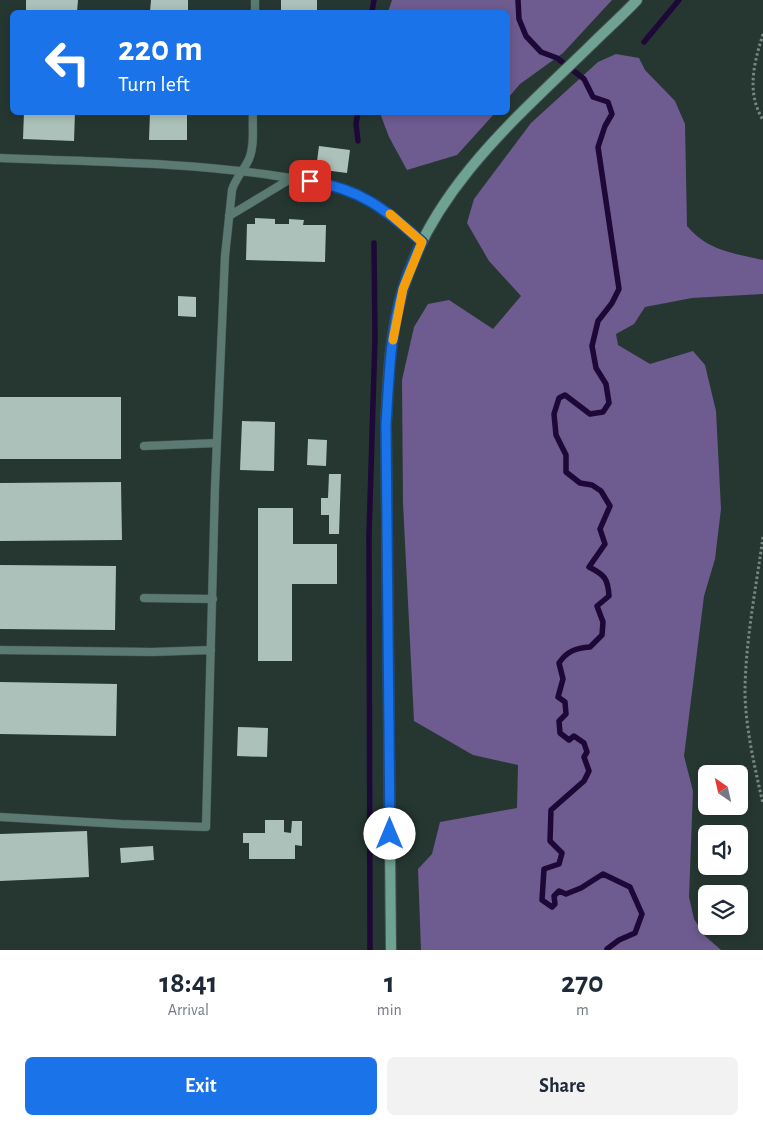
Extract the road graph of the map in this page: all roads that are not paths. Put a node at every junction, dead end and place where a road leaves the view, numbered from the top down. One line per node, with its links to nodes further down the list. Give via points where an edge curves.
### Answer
1 (637, 0): 7 (street, via 491,144 457,185)
2 (253, 115): 4 (lane, via 252,150)
3 (0, 158): 4 (lane)
4 (242, 170): 5 (lane); 6 (lane, via 234,182)
5 (292, 178): 6 (lane); 7 (lane, via 328,183 370,200)
6 (229, 216): 8 (lane)
7 (422, 242): 15 (street, via 403,289 394,330 386,424)
8 (218, 443): 9 (lane); 11 (lane)
9 (144, 446)
10 (144, 598): 11 (lane)
11 (213, 599): 13 (lane)
12 (0, 650): 13 (lane)
13 (211, 650): 14 (lane, via 206,827)
14 (0, 817)
15 (391, 950)

